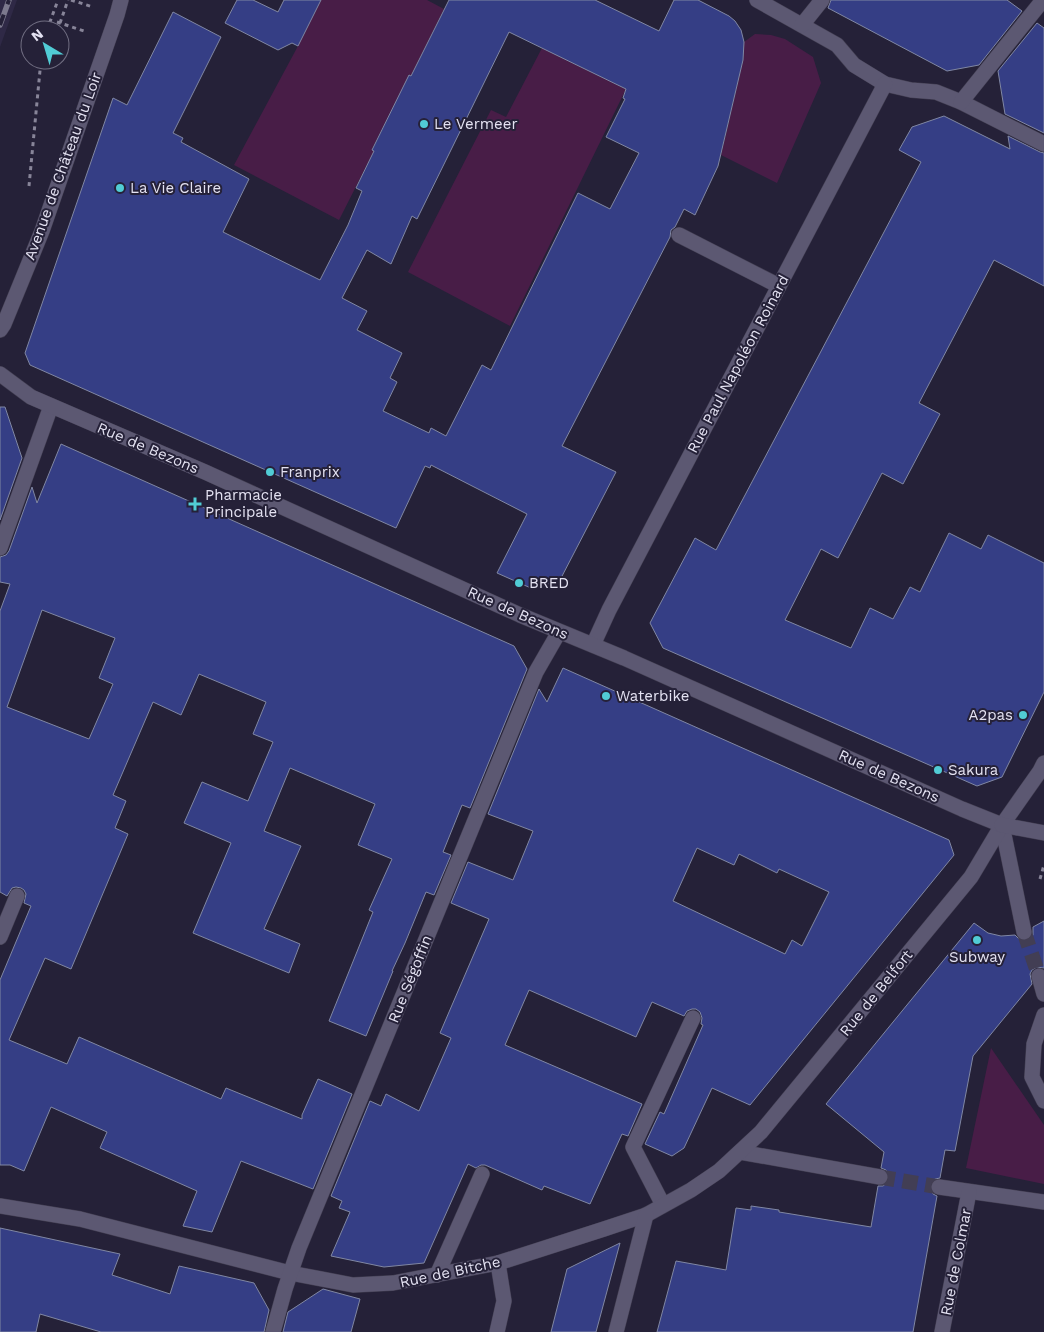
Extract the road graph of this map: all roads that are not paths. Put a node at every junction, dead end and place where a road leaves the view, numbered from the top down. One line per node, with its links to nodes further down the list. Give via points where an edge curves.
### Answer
1 (121, 0): 11 (street, Avenue de Château du Loir, via 42,231)
2 (757, 0): 5 (street)
3 (822, 0): 5 (street)
4 (1043, 0): 7 (street)
5 (802, 25): 6 (street, via 838,45 854,65)
6 (885, 84): 7 (street, via 936,92); 10 (street, Rue Paul Napoléon Roinard)
7 (961, 102): 8 (street)
8 (1044, 144)
9 (679, 235): 10 (street)
10 (779, 286): 16 (street, Rue Paul Napoléon Roinard)
11 (0, 330)
12 (0, 374): 13 (street, Rue de Bezons, via 31,397)
13 (51, 406): 14 (street); 15 (street, Rue de Bezons)
14 (0, 548)
15 (559, 632): 16 (street, Rue de Bezons); 38 (street, Rue Ségoffin, via 536,672)
16 (593, 646): 18 (street, Rue de Bezons)
17 (1044, 764): 18 (street, Rue de Belfort)
18 (1002, 826): 19 (street, Rue de Bezons); 21 (street); 28 (street, Rue de Belfort, via 971,877 762,1132)
19 (1044, 833)
20 (17, 896): 22 (street)
21 (1024, 932)
22 (0, 937)
23 (1039, 976): 24 (street)
24 (1044, 994)
25 (1044, 1015): 27 (street, via 1034,1044 1032,1077)
26 (693, 1018): 34 (street, via 633,1147)
27 (1044, 1101)
28 (740, 1152): 30 (street); 34 (street, Rue de Bitche, via 692,1190)
29 (482, 1174): 39 (street)
30 (880, 1176)
31 (939, 1187): 32 (street)
32 (969, 1192): 33 (street); 43 (street, Rue de Colmar)
33 (1044, 1202)
34 (663, 1205): 36 (street, Rue de Bitche)
35 (0, 1206): 38 (street, Rue de Bitche, via 80,1219)
36 (646, 1215): 37 (street, Rue de Bitche); 42 (street)
37 (498, 1263): 39 (street, Rue de Bitche); 41 (street, via 504,1301)
38 (290, 1272): 39 (street, Rue de Bitche, via 353,1285 394,1284); 40 (street, Rue Ségoffin)
39 (437, 1275)
40 (274, 1332)
41 (497, 1332)
42 (616, 1332)
43 (942, 1332)

